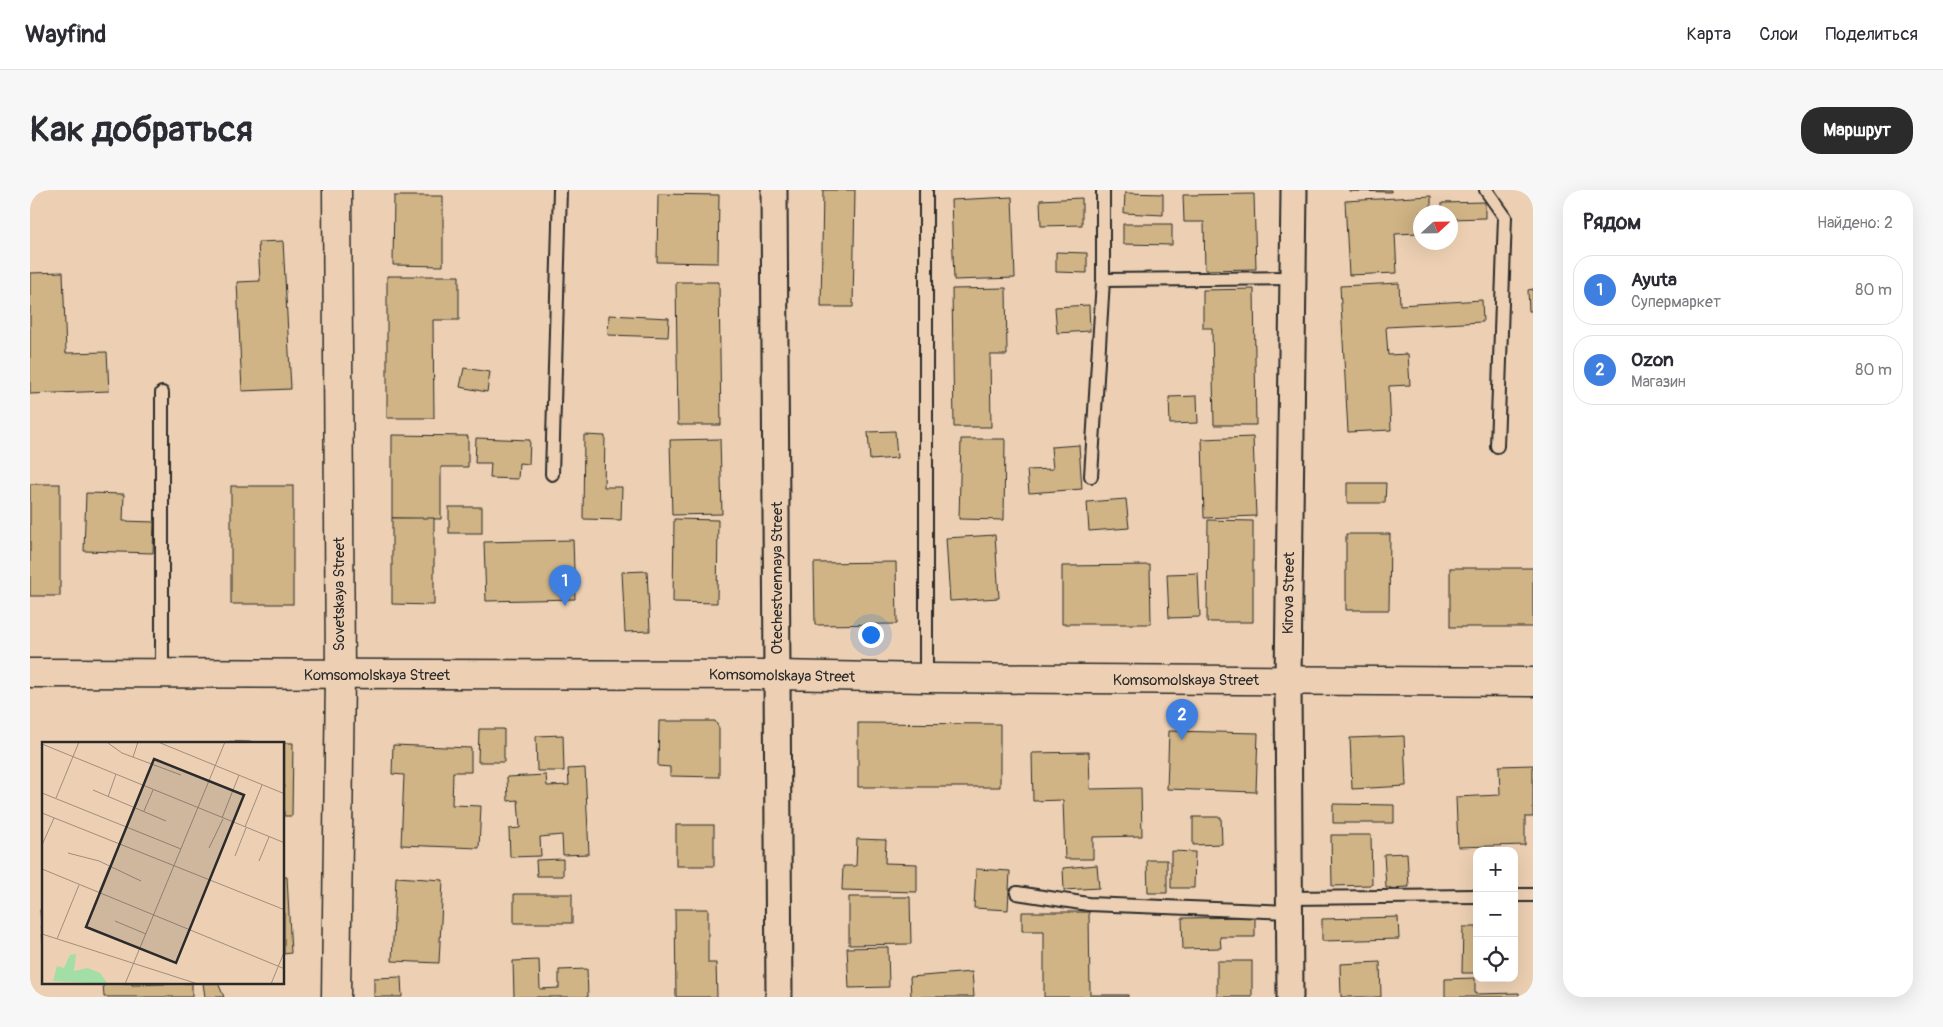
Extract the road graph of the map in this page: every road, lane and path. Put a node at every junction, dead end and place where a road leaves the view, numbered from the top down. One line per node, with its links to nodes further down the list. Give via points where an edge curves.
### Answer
1 (336, 190): 16 (main road, Sovetskaya Street)
2 (560, 190): 12 (lane)
3 (774, 190): 17 (street, Otechestvennaya Street)
4 (926, 190): 18 (lane)
5 (1102, 190): 9 (lane)
6 (1294, 190): 8 (street, Kirova Street)
7 (1486, 190): 11 (lane, via 1506,217)
8 (1293, 278): 9 (lane); 19 (street, Kirova Street)
9 (1103, 280): 13 (lane)
10 (162, 393): 15 (lane)
11 (1497, 446)
12 (552, 474)
13 (1091, 476)
14 (30, 673): 15 (main road, Komsomolskaya Street)
15 (162, 674): 16 (main road, Komsomolskaya Street)
16 (340, 675): 17 (main road, Komsomolskaya Street); 26 (main road, Sovetskaya Street)
17 (778, 675): 18 (main road, Komsomolskaya Street); 27 (street, Otechestvennaya Street)
18 (926, 678): 19 (main road, Komsomolskaya Street)
19 (1288, 680): 20 (main road, Komsomolskaya Street); 25 (street, Kirova Street)
20 (1533, 682)
21 (1017, 893): 25 (lane, via 1088,904)
22 (1518, 895): 23 (lane)
23 (1533, 895)
24 (1473, 896): 25 (lane)
25 (1290, 905): 28 (street, Kirova Street)
26 (336, 997)
27 (778, 997)
28 (1290, 997)

